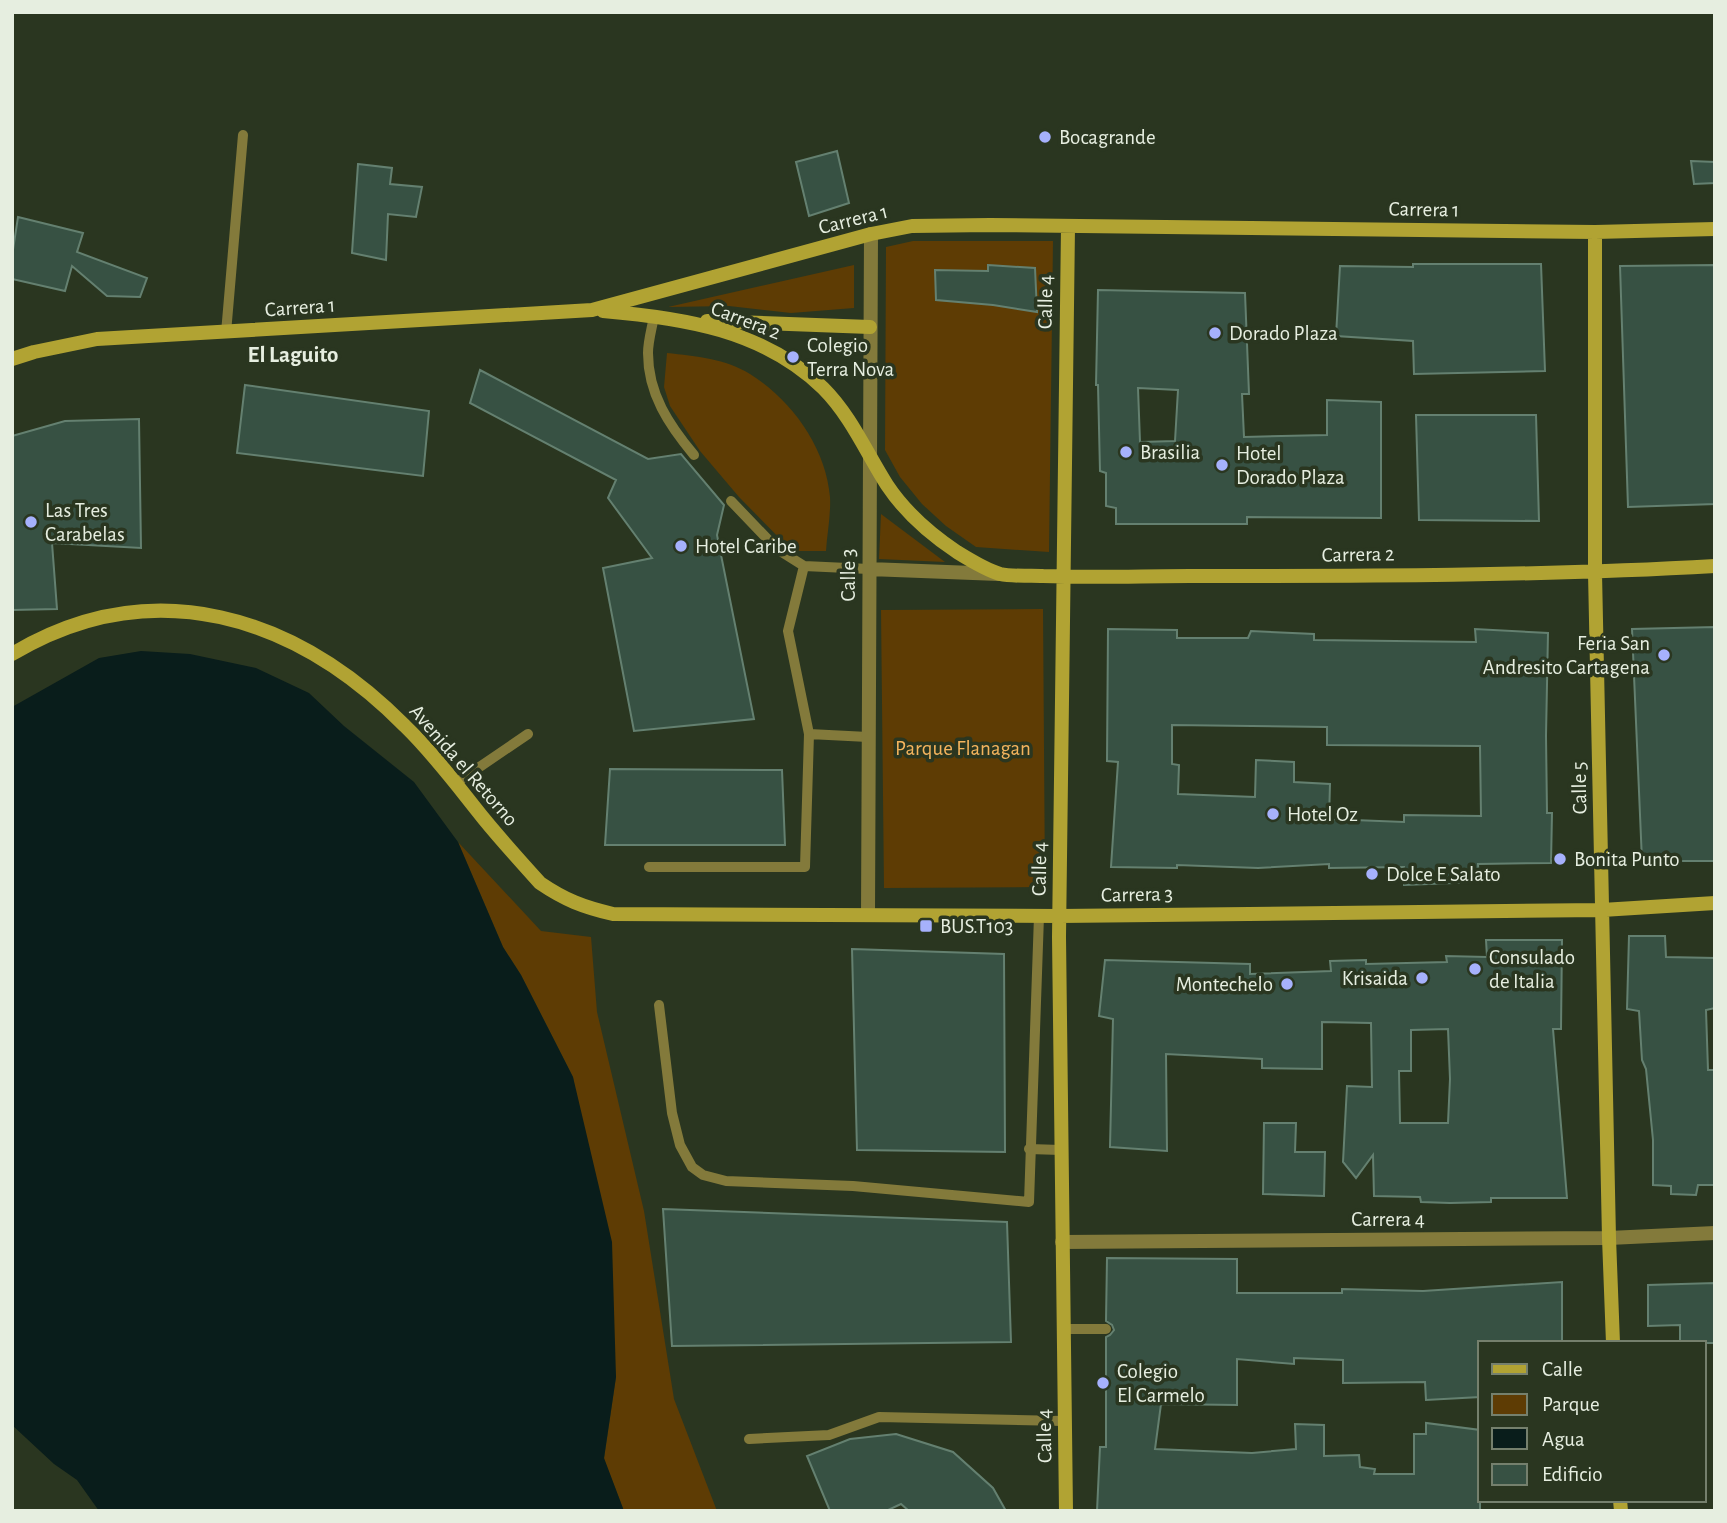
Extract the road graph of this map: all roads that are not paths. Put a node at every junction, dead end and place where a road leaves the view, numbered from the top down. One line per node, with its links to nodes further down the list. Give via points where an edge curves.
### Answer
1 (243, 135): 10 (lane)
2 (1068, 227): 4 (main road, Carrera 1); 5 (main road, Carrera 1, via 912,226); 20 (main road, Calle 4)
3 (1715, 229): 4 (main road, Carrera 1)
4 (1595, 232): 18 (main road, Calle 5)
5 (871, 234): 6 (main road, Carrera 1); 9 (street, Calle 3)
6 (592, 310): 7 (main road, Carrera 2); 10 (main road, Carrera 1)
7 (654, 316): 8 (main road, Carrera 2); 13 (lane, via 648,353 653,390 669,424)
8 (688, 321): 9 (main road); 12 (main road, Carrera 2, via 750,340 795,365 839,407)
9 (870, 327): 12 (street, Calle 3)
10 (226, 333): 11 (main road, Carrera 1, via 97,339)
11 (12, 359)
12 (870, 454): 17 (street, Calle 3); 19 (main road, Carrera 2, via 910,514 968,559)
13 (694, 455)
14 (731, 501): 15 (lane, via 778,549)
15 (804, 566): 17 (lane); 23 (lane, via 788,631)
16 (1715, 566): 18 (main road, Carrera 2)
17 (869, 569): 19 (street, Carrera 2); 24 (street, Calle 3)
18 (1595, 573): 20 (main road, Carrera 2); 29 (main road, Calle 5)
19 (1001, 574): 20 (main road, Carrera 2)
20 (1063, 577): 32 (main road, Calle 4)
21 (12, 654): 25 (main road, Avenida el Retorno, via 68,627 145,612 223,617 261,628 297,643 362,688 405,726)
22 (528, 734): 25 (lane)
23 (809, 734): 24 (lane); 26 (lane, via 805,867)
24 (868, 737): 30 (street, Calle 3)
25 (456, 783): 27 (main road, Avenida el Retorno, via 540,883)
26 (649, 867)
27 (562, 898): 30 (main road, Carrera 3, via 613,914)
28 (1715, 903): 29 (main road, Carrera 3)
29 (1602, 910): 32 (main road, Carrera 3); 37 (main road, Calle 5)
30 (868, 915): 31 (main road, Carrera 3)
31 (1039, 916): 32 (main road, Carrera 3); 34 (lane)
32 (1060, 916): 35 (main road, Calle 4)
33 (659, 1004): 34 (lane, via 680,1145 692,1167 703,1175 726,1181 853,1186 1029,1202)
34 (1029, 1149): 35 (lane)
35 (1060, 1150): 38 (main road, Calle 4)
36 (1715, 1233): 37 (street, Carrera 4)
37 (1609, 1238): 38 (street, Carrera 4); 41 (main road, Calle 5)
38 (1062, 1242): 39 (main road, Calle 4)
39 (1064, 1329): 40 (lane); 42 (main road, Calle 4)
40 (1106, 1329)
41 (1614, 1341)
42 (1064, 1422): 43 (lane, via 878,1417 829,1435); 44 (main road, Calle 4)
43 (749, 1439)
44 (1066, 1511)

